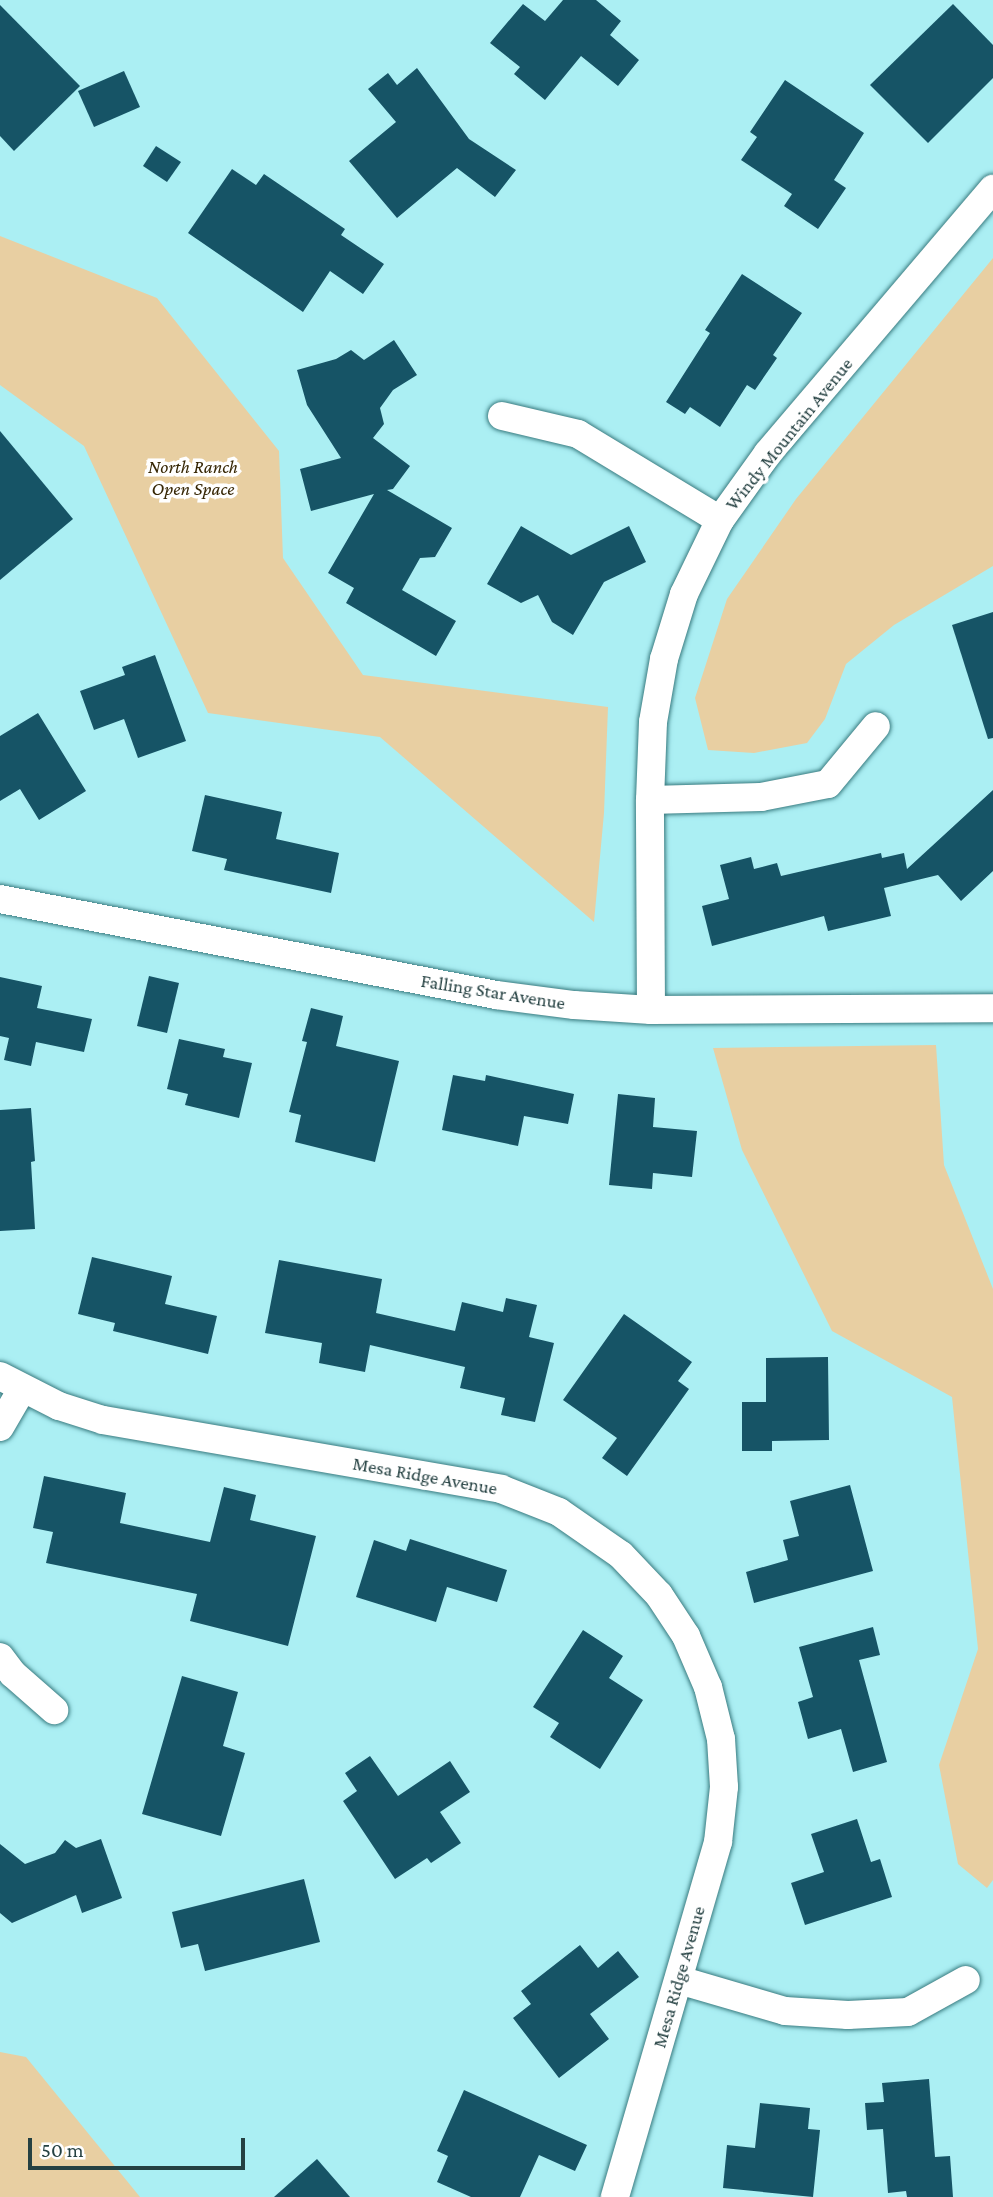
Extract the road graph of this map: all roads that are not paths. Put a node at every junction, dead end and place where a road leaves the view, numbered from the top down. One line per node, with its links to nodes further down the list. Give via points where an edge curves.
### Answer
1 (993, 189): 3 (street, Windy Mountain Avenue, via 768,453)
2 (502, 415): 3 (street, via 578,434)
3 (720, 520): 5 (street, Windy Mountain Avenue, via 684,594 664,659 653,722)
4 (876, 726): 5 (street, via 828,784 761,797)
5 (650, 800): 8 (street, Windy Mountain Avenue)
6 (0, 899): 8 (street, Falling Star Avenue, via 496,995)
7 (993, 1008): 8 (street, Falling Star Avenue)
8 (652, 1010)
9 (11, 1382): 10 (street); 13 (street, Mesa Ridge Avenue, via 59,1406 103,1420 501,1489 559,1512 621,1555 659,1595 686,1636 708,1687 721,1739 724,1787 718,1842)
10 (0, 1427)
11 (0, 1657): 12 (street)
12 (54, 1710)
13 (679, 1980): 14 (street, via 785,2011 848,2015 908,2012); 15 (street, Mesa Ridge Avenue)
14 (966, 1980)
15 (615, 2197)

